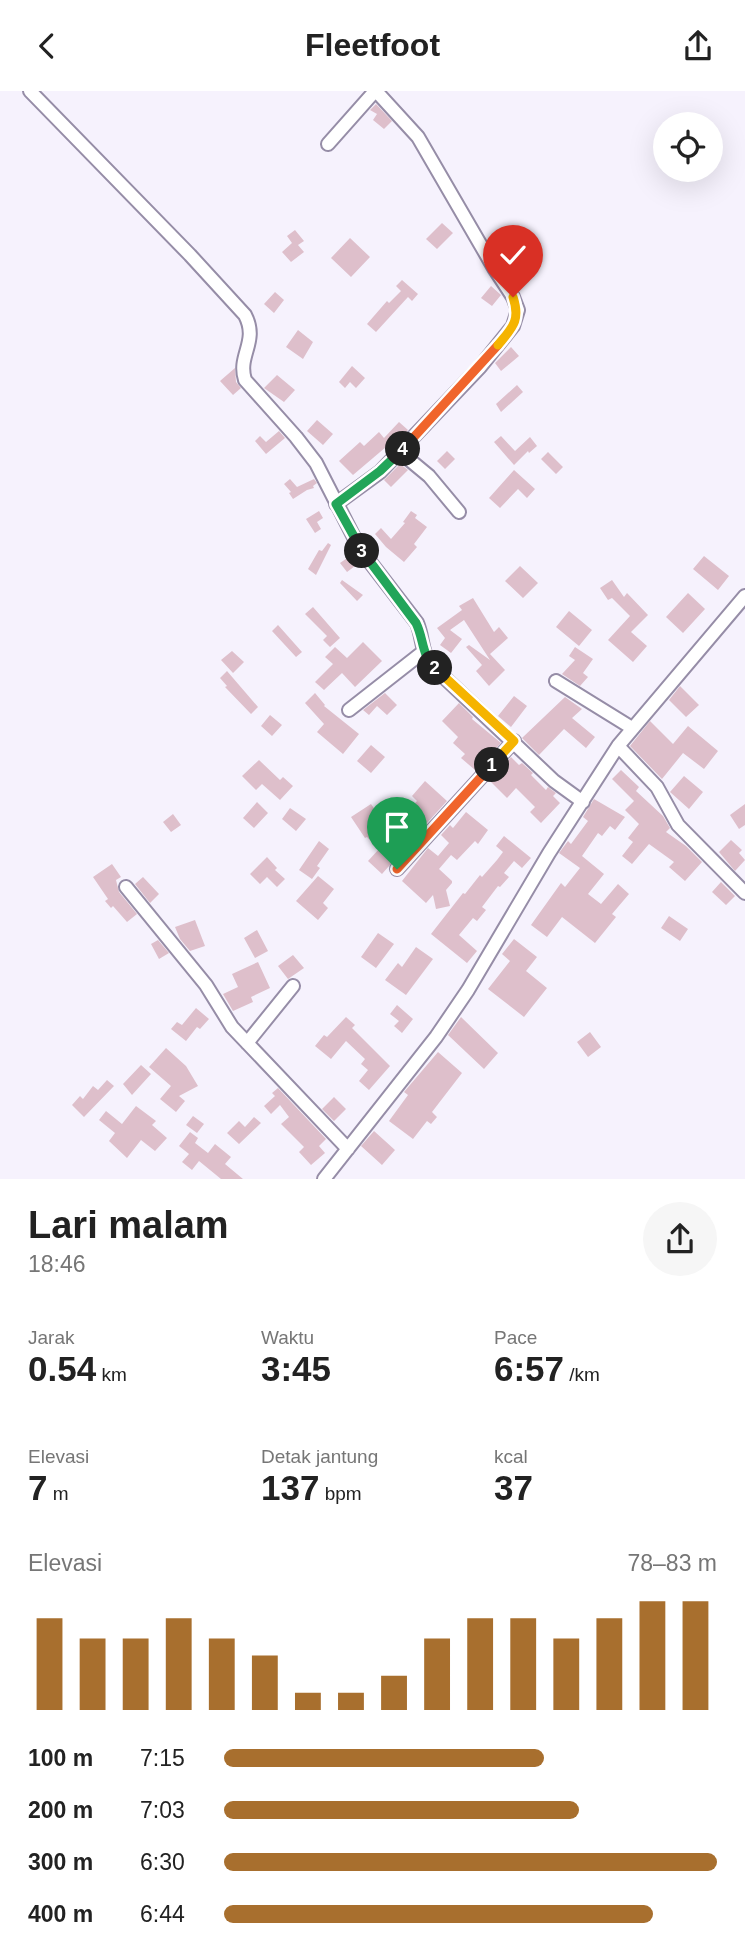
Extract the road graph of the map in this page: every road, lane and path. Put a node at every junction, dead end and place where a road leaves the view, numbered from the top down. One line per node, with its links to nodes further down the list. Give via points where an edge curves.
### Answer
1 (30, 91): 5 (street, via 245,315 251,339 241,368 245,380 316,463)
2 (376, 91): 3 (street); 4 (street, via 418,137 518,310 513,326 480,367)
3 (328, 144)
4 (400, 452): 5 (street); 6 (street, via 429,476)
5 (336, 504): 8 (street, via 360,549 416,623)
6 (459, 512)
7 (745, 596): 11 (street)
8 (423, 652): 10 (street); 12 (street, via 430,664)
9 (556, 681): 11 (street)
10 (349, 710)
11 (632, 728): 13 (street)
12 (514, 741): 14 (street); 15 (street)
13 (618, 746): 14 (street); 17 (street, via 657,787 678,825)
14 (583, 801): 20 (street, via 468,990)
15 (397, 869)
16 (126, 887): 19 (street)
17 (745, 893)
18 (293, 986): 19 (street)
19 (247, 1043): 20 (street)
20 (348, 1149): 21 (street)
21 (324, 1179)

